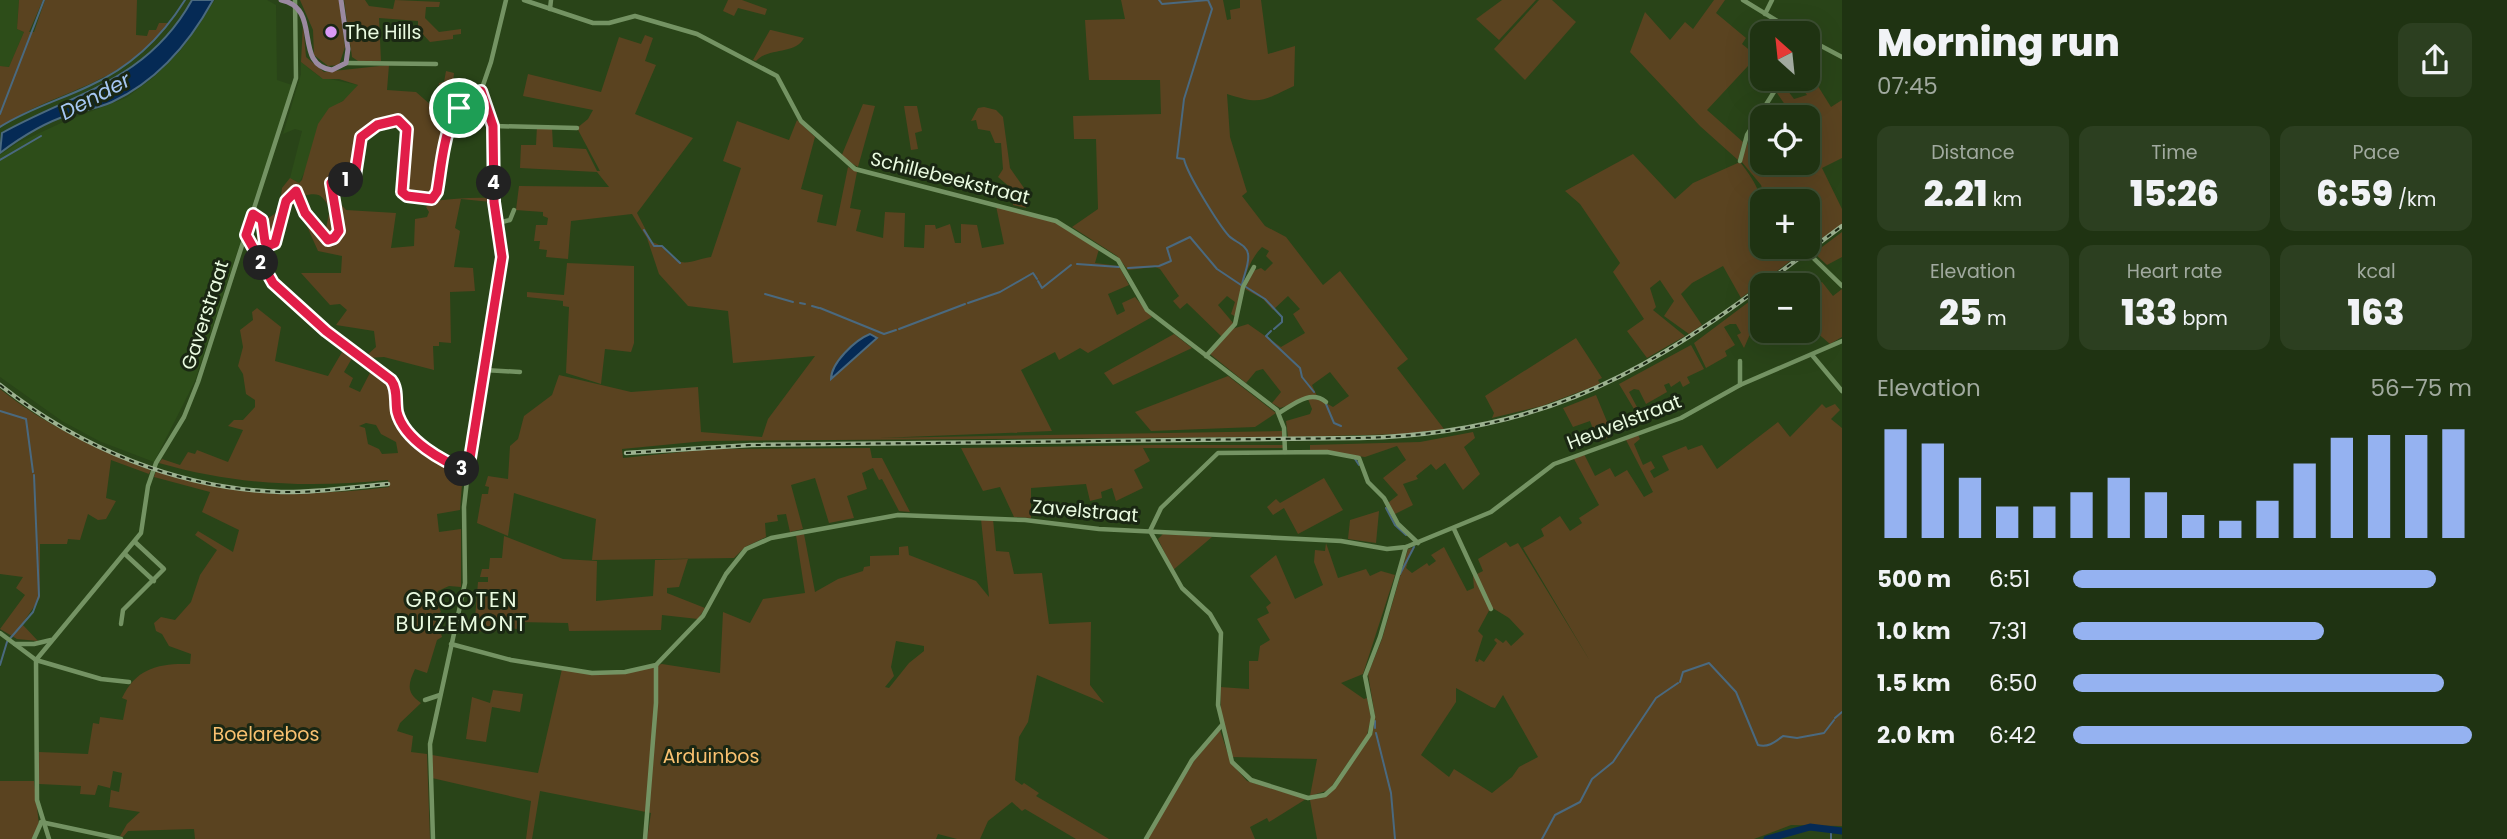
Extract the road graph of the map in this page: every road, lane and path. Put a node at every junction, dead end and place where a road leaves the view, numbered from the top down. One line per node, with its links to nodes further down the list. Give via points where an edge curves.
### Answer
1 (281, 0): 9 (main road)
2 (295, 0): 9 (street, Gaverstraat)
3 (341, 0): 15 (main road)
4 (506, 0): 17 (street)
5 (524, 0): 10 (street, Schillebeekstraat)
6 (551, 0): 10 (street)
7 (1743, 0): 11 (street)
8 (1772, 0): 11 (street)
9 (296, 8): 15 (main road, via 306,22 315,64 332,70); 23 (street, Gaverstraat, via 296,78)
10 (550, 9): 31 (street, Schillebeekstraat, via 600,23 635,16 697,34 773,73 801,121 855,169 1056,221 1118,260 1147,310)
11 (1765, 14): 12 (street)
12 (1777, 21)
13 (1820, 45): 14 (street)
14 (1842, 57)
15 (346, 63): 16 (street)
16 (436, 64)
17 (481, 91): 19 (street); 23 (street, via 459,108 432,199 402,192 407,129 394,120 361,137 358,169 352,179 331,183 339,231 334,238 328,240 320,233 296,191 288,197 272,245 265,242 262,220)
18 (1774, 91): 21 (street, via 1747,135)
19 (493, 126): 20 (street); 24 (street)
20 (576, 128)
21 (1740, 161)
22 (514, 210): 24 (street, via 510,220)
23 (253, 214): 25 (street, Gaverstraat)
24 (498, 223): 33 (street, via 502,257)
25 (246, 235): 40 (street, via 273,283 391,380 398,414 409,433); 43 (street, Gaverstraat, via 192,400 152,474 141,533)
26 (1814, 259): 28 (street)
27 (1254, 267): 31 (street, via 1243,287 1236,324)
28 (1842, 286)
29 (1842, 341): 30 (street, Heuvelstraat)
30 (1812, 355): 35 (street, Heuvelstraat); 36 (street)
31 (1206, 356): 38 (street, Schillebeekstraat)
32 (1740, 361): 35 (street)
33 (484, 370): 34 (street); 40 (street)
34 (520, 372)
35 (1740, 385): 41 (street, Heuvelstraat, via 1681,418 1554,464 1502,505)
36 (1842, 391)
37 (1326, 402): 38 (street, via 1307,398)
38 (1279, 413): 39 (street)
39 (1285, 452): 42 (street, via 1218,453 1161,508); 44 (street, via 1359,458 1368,482)
40 (468, 471): 53 (street, via 465,583)
41 (1454, 529): 44 (street, Heuvelstraat); 48 (street)
42 (1150, 531): 45 (street); 55 (street, Zavelstraat, via 898,514 771,538 736,559 703,617); 59 (street, Zavelstraat, via 1176,579 1216,621 1221,633 1217,691)
43 (135, 542): 46 (street, Gaverstraat); 47 (street, via 164,569)
44 (1416, 544): 45 (street, Heuvelstraat)
45 (1406, 547): 59 (street, Zavelstraat, via 1365,676 1373,717 1370,734 1331,791 1308,798 1251,780 1232,762)
46 (125, 554): 47 (street); 51 (street, Gaverstraat)
47 (154, 581): 49 (street, via 123,610)
48 (1491, 609)
49 (121, 624)
50 (0, 633): 52 (street)
51 (52, 639): 52 (street, via 34,644); 54 (street, Gaverstraat)
52 (11, 641): 54 (street)
53 (451, 644): 55 (street, via 511,660 592,673); 57 (street)
54 (36, 660): 56 (street); 60 (street)
55 (656, 665): 61 (street)
56 (129, 682)
57 (440, 695): 58 (street); 65 (street, via 429,754)
58 (425, 701)
59 (1222, 725): 66 (street, via 1192,760)
60 (41, 822): 62 (street); 63 (street); 64 (street)
61 (646, 836)
62 (34, 839)
63 (49, 839)
64 (121, 839)
65 (433, 839)
66 (1146, 839)

